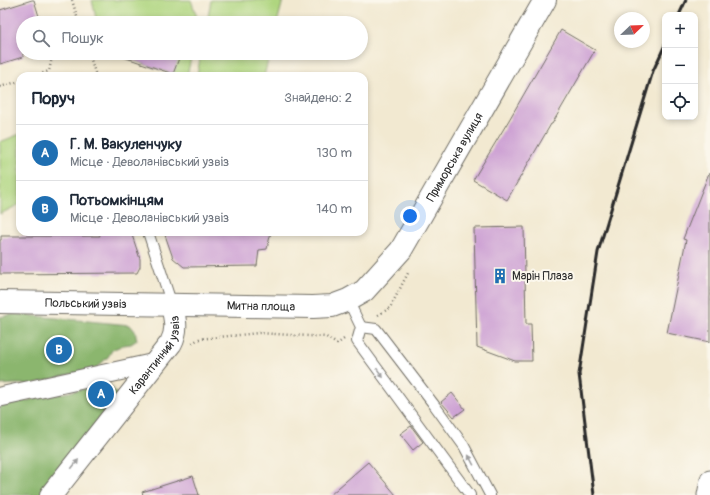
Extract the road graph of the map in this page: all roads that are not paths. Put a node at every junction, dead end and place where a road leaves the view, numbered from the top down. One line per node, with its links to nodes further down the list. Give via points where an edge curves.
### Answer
1 (545, 0): 3 (main road, Приморська вулиця, via 401,250 364,291)
2 (149, 236): 5 (lane)
3 (348, 300): 5 (main road, Митна площа, via 332,306 313,307); 6 (lane)
4 (0, 302): 5 (main road, Польський узвіз)
5 (172, 305): 7 (main road, Карантинний узвіз, via 175,336)
6 (361, 327): 11 (lane, one-way to 11, via 357,341); 12 (lane, one-way to 6, via 464,446 436,406 376,330)
7 (154, 364): 8 (street); 10 (main road, Карантинний узвіз, one-way to 7)
8 (0, 397)
9 (710, 480): 13 (street)
10 (51, 495)
11 (470, 495)
12 (490, 495)
13 (707, 495)

